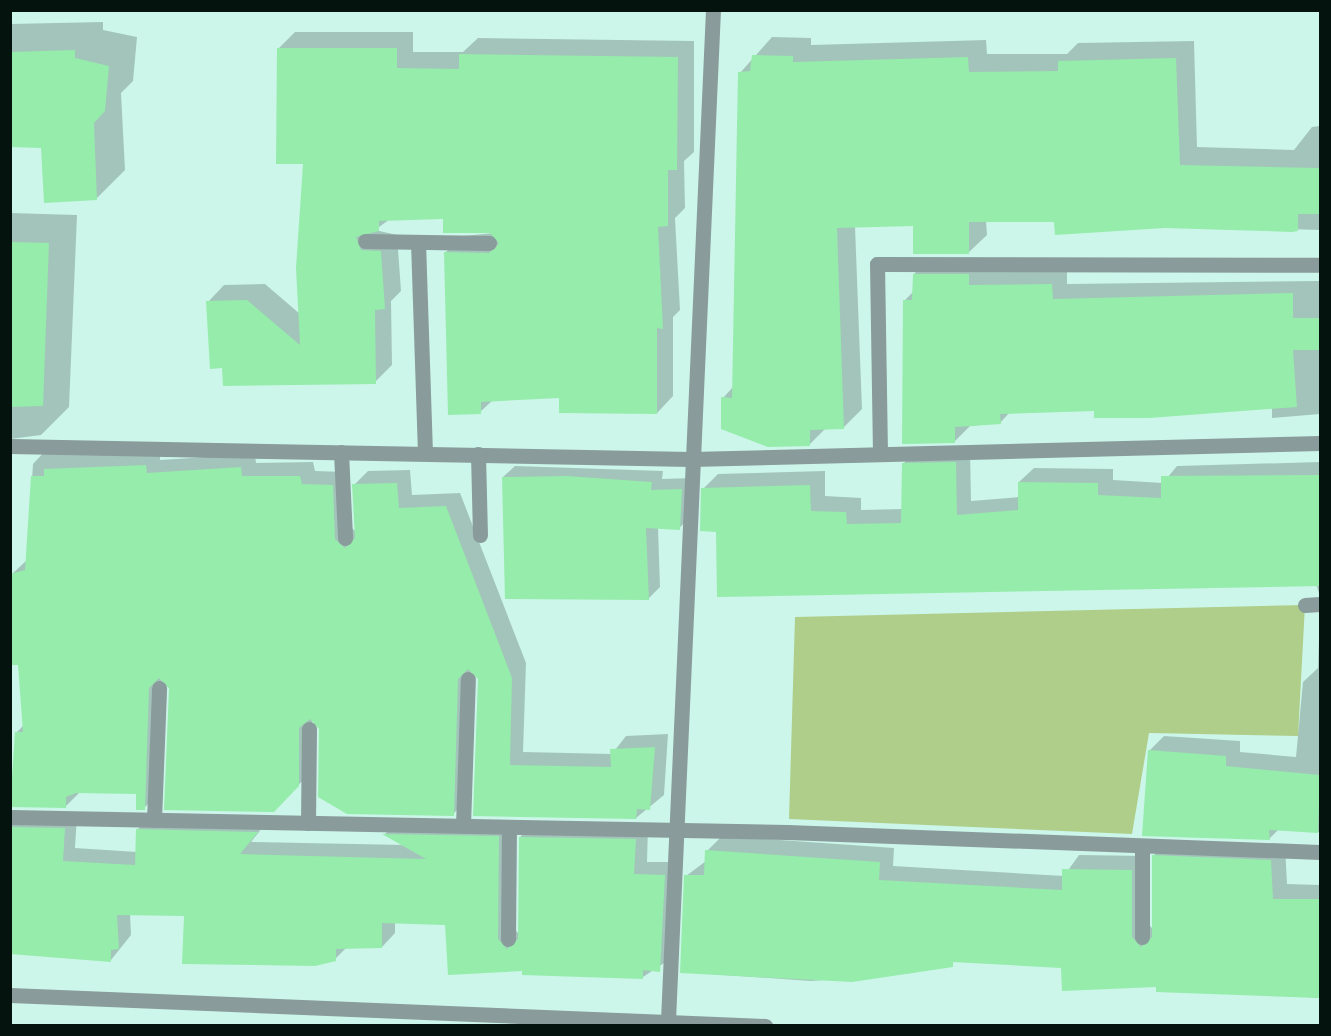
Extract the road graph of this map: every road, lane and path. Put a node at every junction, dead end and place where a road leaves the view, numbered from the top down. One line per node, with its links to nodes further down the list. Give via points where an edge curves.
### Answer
1 (713, 10): 12 (street)
2 (364, 241): 3 (street)
3 (418, 242): 4 (street); 9 (street)
4 (489, 243)
5 (1320, 265): 11 (street, via 877,264)
6 (1320, 442): 11 (street)
7 (10, 446): 8 (street)
8 (341, 452): 9 (street); 14 (street)
9 (425, 453): 10 (street)
10 (478, 454): 12 (street); 13 (street)
11 (880, 454): 12 (street)
12 (692, 459): 23 (street)
13 (480, 535)
14 (345, 538)
15 (468, 679): 21 (street)
16 (159, 688): 19 (street)
17 (309, 729): 20 (street)
18 (10, 817): 19 (street)
19 (154, 820): 20 (street)
20 (308, 823): 21 (street)
21 (463, 826): 22 (street)
22 (509, 828): 23 (street); 27 (street)
23 (678, 831): 24 (street); 29 (street)
24 (1142, 846): 25 (street); 26 (street)
25 (1320, 852)
26 (1142, 937)
27 (508, 939)
28 (10, 995): 29 (street)
29 (668, 1020): 30 (street)
30 (765, 1026)

